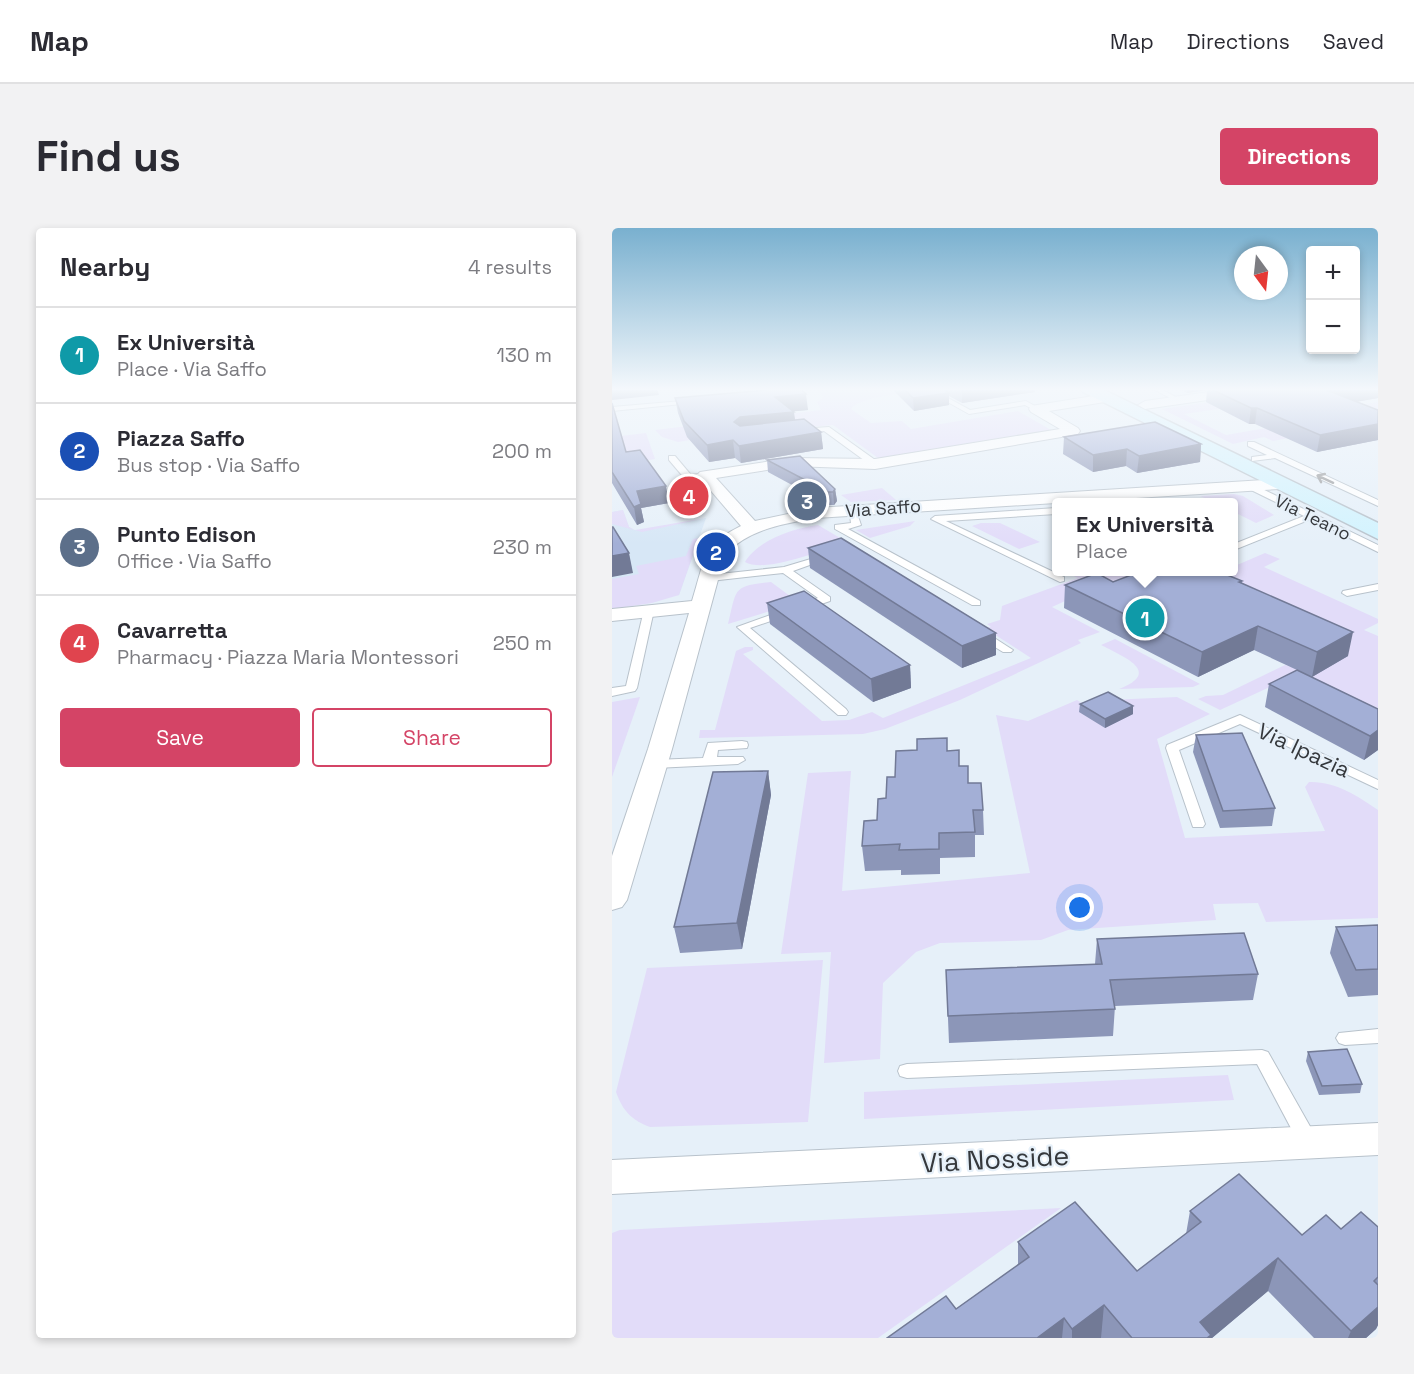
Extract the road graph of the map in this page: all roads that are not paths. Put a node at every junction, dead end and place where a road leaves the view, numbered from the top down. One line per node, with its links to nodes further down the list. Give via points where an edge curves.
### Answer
1 (843, 441): 8 (lane)
2 (1014, 441): 8 (street)
3 (1198, 441): 10 (street)
4 (1227, 441): 5 (street)
5 (1253, 452): 6 (lane); 6 (lane); 19 (street)
6 (1276, 456): 14 (lane, one-way to 6)
7 (672, 458): 9 (lane, via 689,478)
8 (875, 464): 9 (street, via 792,462)
9 (705, 476): 20 (street)
10 (1279, 484): 11 (street, Via Saffo); 21 (street)
11 (1248, 485): 12 (street, Via Saffo); 18 (lane, Via Teano)
12 (1102, 498)
13 (1052, 502): 15 (street, Via Saffo)
14 (1378, 504)
15 (989, 508): 16 (street, Via Saffo); 17 (lane); 28 (lane, via 935,519)
16 (852, 510): 20 (street, Via Saffo, via 781,519); 34 (lane, via 856,525 838,527)
17 (1052, 511)
18 (1311, 516): 22 (lane); 23 (lane, Via Teano)
19 (1378, 518)
20 (752, 528): 30 (street, Via Saffo, via 728,539 716,552)
21 (1378, 532)
22 (1238, 546)
23 (1378, 549)
24 (1238, 551): 26 (lane)
25 (835, 554): 27 (lane)
26 (1244, 555)
27 (785, 570): 30 (lane); 41 (lane, via 826,599 742,627)
28 (1052, 575)
29 (1054, 576): 31 (lane)
30 (710, 578): 35 (street, Via Saffo)
31 (1060, 579)
32 (1378, 588): 33 (lane)
33 (1347, 593)
34 (976, 603)
35 (702, 606): 36 (street); 45 (street, Via Saffo)
36 (649, 610): 37 (street); 40 (lane, via 631,688)
37 (612, 615)
38 (967, 626): 39 (lane)
39 (1007, 650)
40 (612, 692)
41 (842, 712)
42 (742, 745): 44 (lane, via 713,746)
43 (738, 760): 44 (lane)
44 (710, 761): 45 (lane)
45 (656, 764): 48 (street, Via Saffo)
46 (1378, 785): 47 (lane, Via Ipazia, via 1240,719 1172,748)
47 (1198, 824)
48 (612, 900)
49 (1378, 1036): 50 (lane)
50 (1345, 1038)
51 (907, 1071): 53 (lane, via 1262,1057)
52 (1378, 1139): 53 (street, Via Nosside)
53 (1309, 1143): 54 (street, Via Nosside)
54 (612, 1177)

